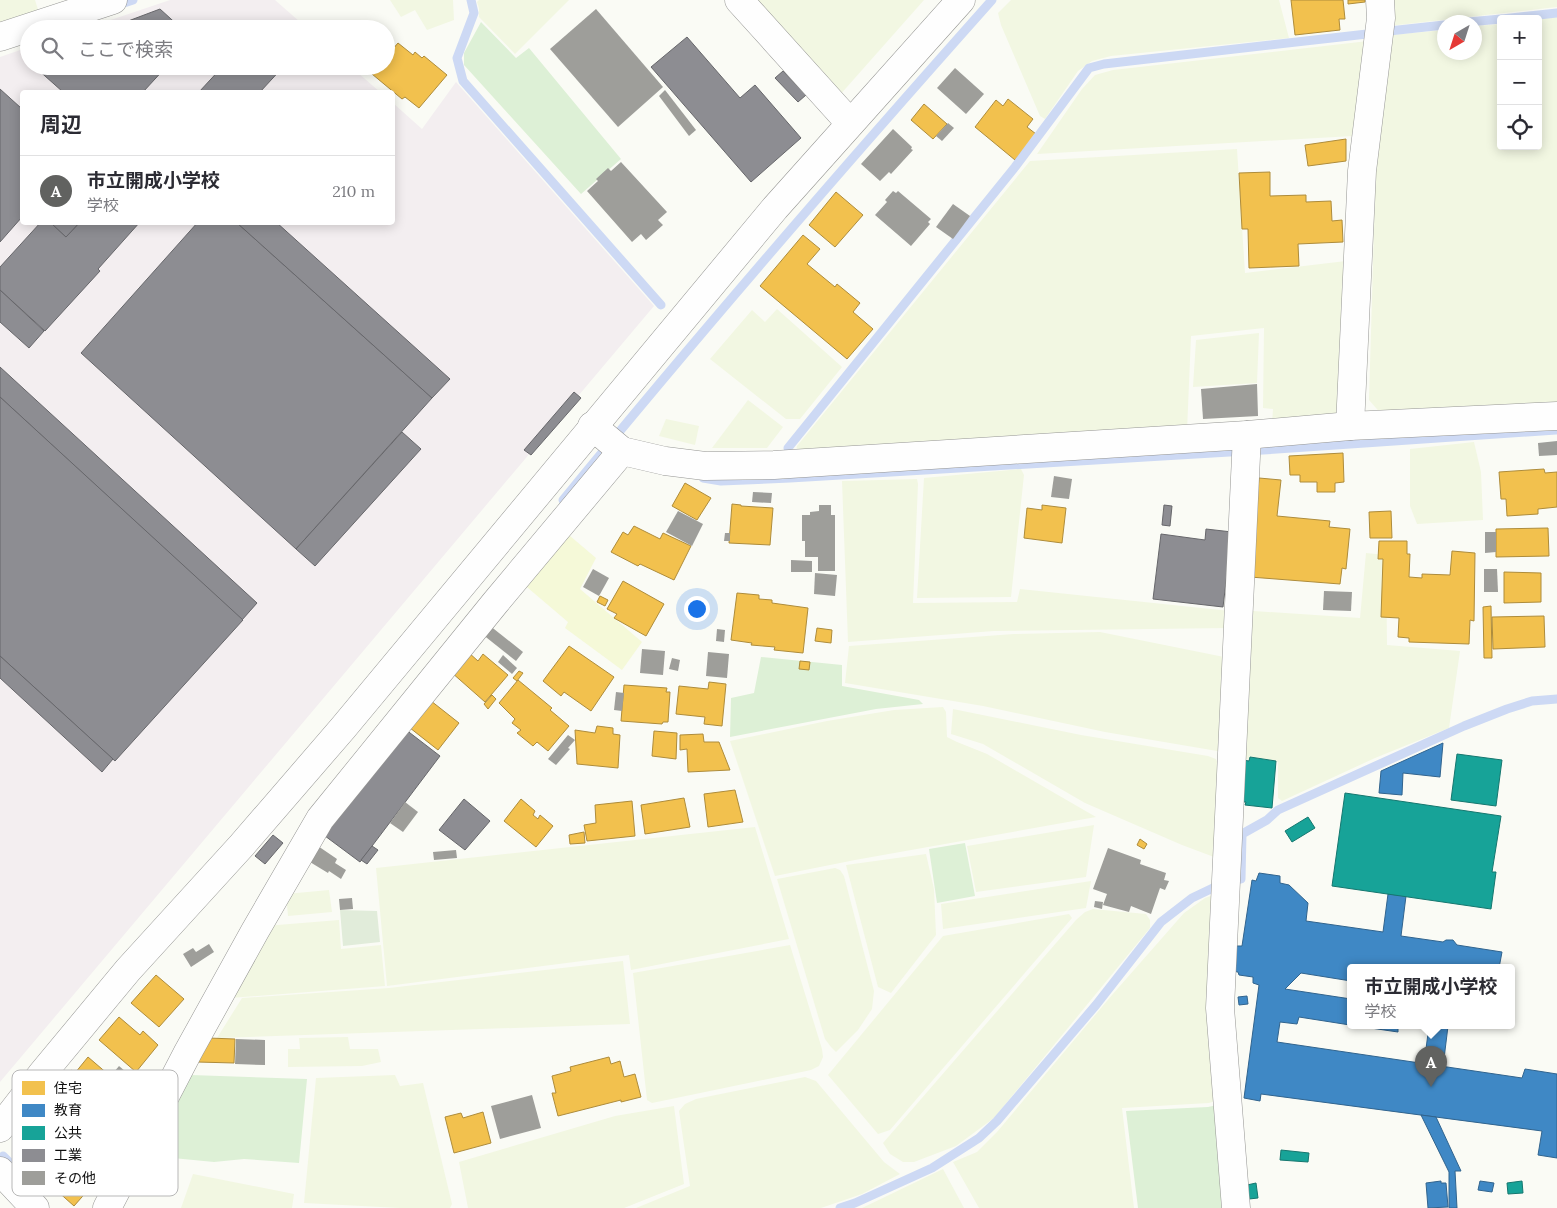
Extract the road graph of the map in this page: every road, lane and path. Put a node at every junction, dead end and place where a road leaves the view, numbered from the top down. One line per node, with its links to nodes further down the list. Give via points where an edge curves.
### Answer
1 (113, 0): 5 (street)
2 (739, 0): 8 (street)
3 (961, 0): 8 (street)
4 (1380, 0): 10 (street, via 1362,171)
5 (52, 20)
6 (20, 30): 7 (street)
7 (0, 37)
8 (850, 123): 12 (street, via 775,208)
9 (1557, 416): 10 (street)
10 (1350, 426): 11 (street)
11 (1246, 446): 12 (street, via 704,466); 23 (street, via 1220,1008)
12 (610, 448): 13 (street, via 343,728 128,970); 14 (street, via 483,618 320,819)
13 (45, 1070)
14 (178, 1071)
15 (12, 1112): 16 (street)
16 (0, 1128)
17 (0, 1171): 18 (street)
18 (12, 1184)
19 (24, 1196): 21 (street)
20 (113, 1196): 22 (street)
21 (35, 1208)
22 (107, 1208)
23 (1236, 1208)

